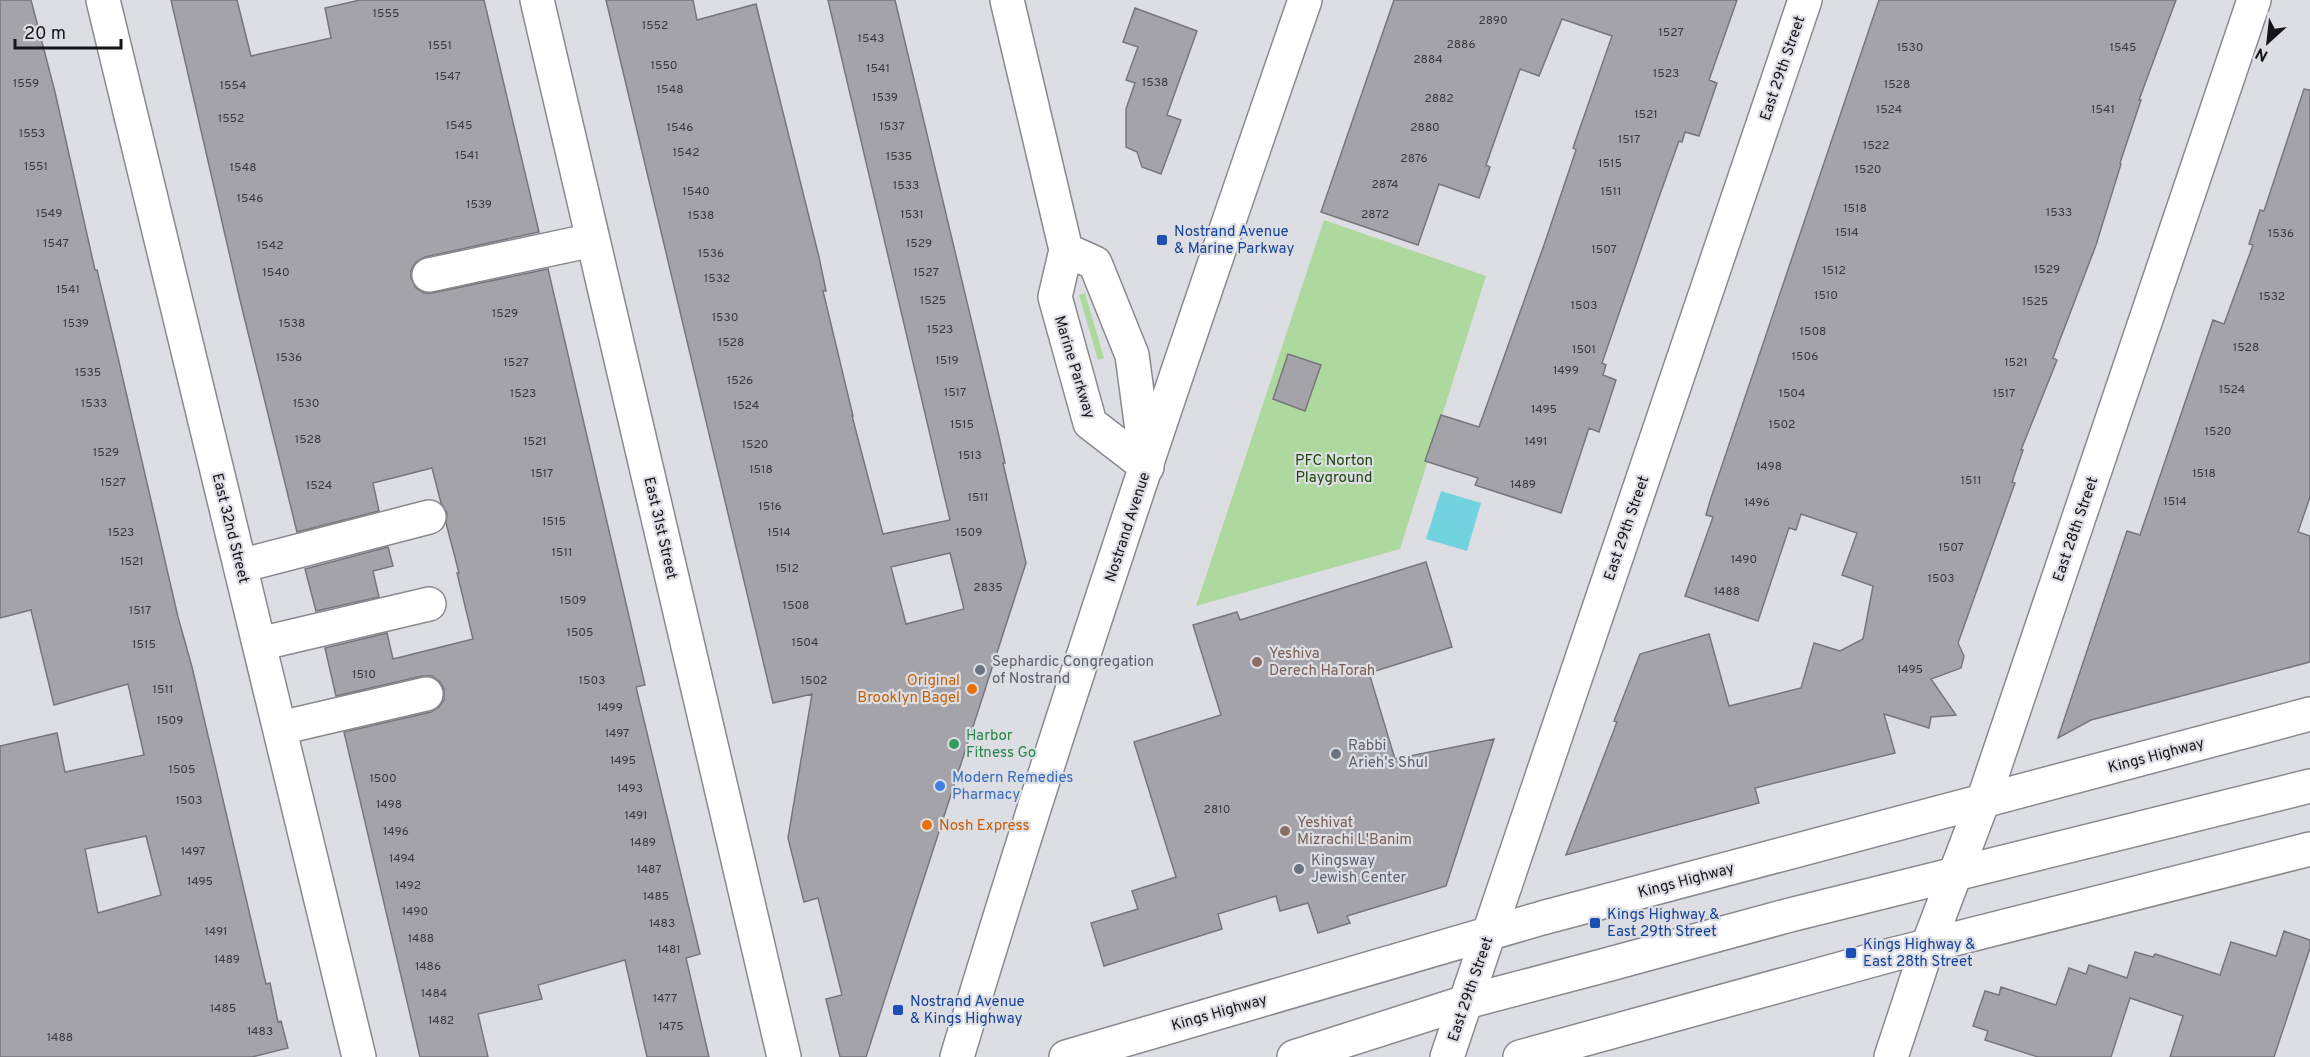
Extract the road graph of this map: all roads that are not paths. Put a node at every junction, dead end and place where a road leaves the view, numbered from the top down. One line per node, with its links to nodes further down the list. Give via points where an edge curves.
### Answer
1 (103, 0): 12 (street, East 32nd Street)
2 (537, 0): 7 (street, East 31st Street)
3 (1007, 0): 8 (street, Marine Parkway)
4 (1305, 0): 10 (street, Nostrand Avenue)
5 (1805, 0): 22 (street, East 29th Street)
6 (2254, 0): 19 (street, East 28th Street)
7 (593, 240): 9 (street); 26 (street, East 31st Street)
8 (1066, 250): 10 (street, via 1095,263 1132,355); 10 (street, Marine Parkway, via 1055,297 1090,423)
9 (429, 275)
10 (1147, 467): 27 (street, Nostrand Avenue, via 1012,876)
11 (429, 518): 12 (street)
12 (240, 566): 14 (street, East 32nd Street)
13 (429, 604): 14 (street)
14 (260, 644): 17 (street, East 32nd Street)
15 (426, 694): 17 (street)
16 (2310, 714): 19 (street, Kings Highway)
17 (280, 728): 25 (street, East 32nd Street)
18 (2310, 786): 21 (street)
19 (1983, 801): 21 (street, East 28th Street); 22 (street, Kings Highway)
20 (2310, 849): 23 (street)
21 (1955, 874): 23 (street, East 28th Street); 24 (street)
22 (1490, 933): 24 (street, East 29th Street); 28 (street, Kings Highway)
23 (1928, 945): 31 (street); 32 (street, East 28th Street)
24 (1466, 1002): 29 (street); 30 (street, East 29th Street)
25 (359, 1057)
26 (784, 1057)
27 (957, 1057)
28 (1066, 1057)
29 (1294, 1057)
30 (1447, 1057)
31 (1520, 1057)
32 (1891, 1057)

